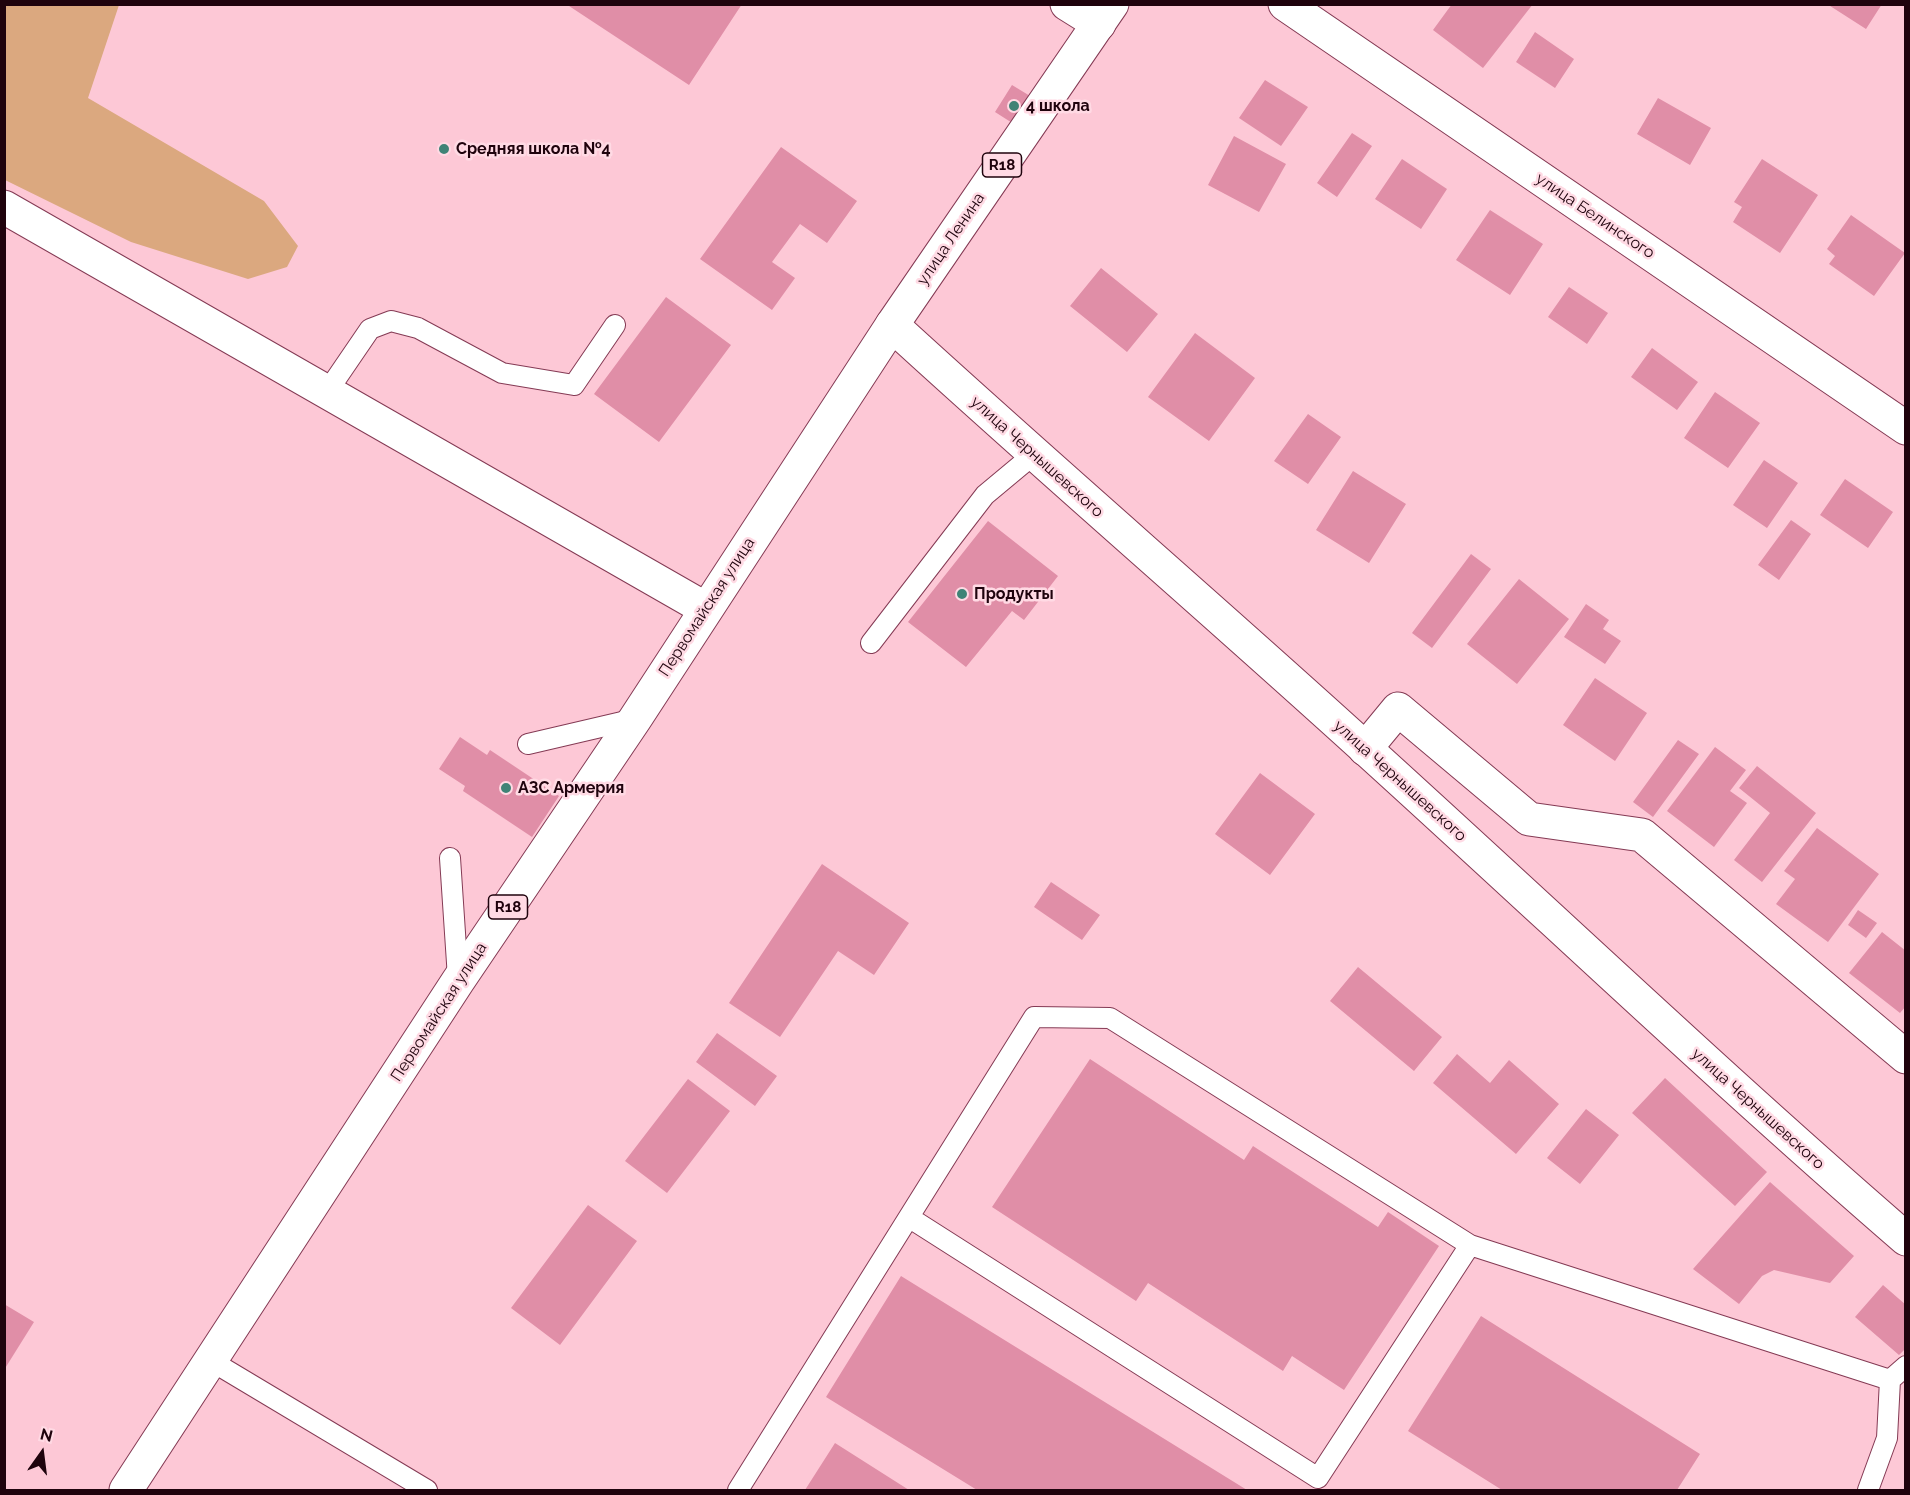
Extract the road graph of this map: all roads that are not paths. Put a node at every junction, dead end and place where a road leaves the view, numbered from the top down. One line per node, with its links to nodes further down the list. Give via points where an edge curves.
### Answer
1 (1067, 4): 3 (main road)
2 (1285, 4): 8 (main road, улица Белинского)
3 (1106, 14): 6 (main road, улица Ленина / R18)
4 (4, 207): 7 (main road)
5 (615, 325): 7 (lane, via 574,385 502,373 418,328 391,321 370,329)
6 (892, 325): 9 (main road, улица Чернышевского); 10 (main road, Первомайская улица / R18)
7 (327, 392): 10 (main road)
8 (1905, 428)
9 (1033, 454): 11 (lane, via 985,495); 14 (main road, улица Чернышевского)
10 (706, 609): 12 (main road, Первомайская улица / R18)
11 (871, 643)
12 (635, 718): 13 (lane); 16 (main road, Первомайская улица / R18)
13 (528, 744)
14 (1365, 749): 17 (main road, via 1398,709 1529,819 1642,835); 19 (main road, улица Чернышевского, via 1781,1131)
15 (450, 858): 16 (lane)
16 (458, 981): 21 (main road, Первомайская улица / R18)
17 (1905, 1057)
18 (910, 1218): 20 (lane, via 1034,1017 1110,1018); 20 (lane, via 1318,1478); 26 (lane)
19 (1905, 1239)
20 (1470, 1245): 23 (lane)
21 (213, 1362): 24 (main road, Первомайская улица / R18); 25 (lane)
22 (1905, 1366): 23 (lane)
23 (1890, 1380): 27 (lane, via 1887,1438)
24 (126, 1491)
25 (427, 1491)
26 (738, 1491)
27 (1868, 1491)

